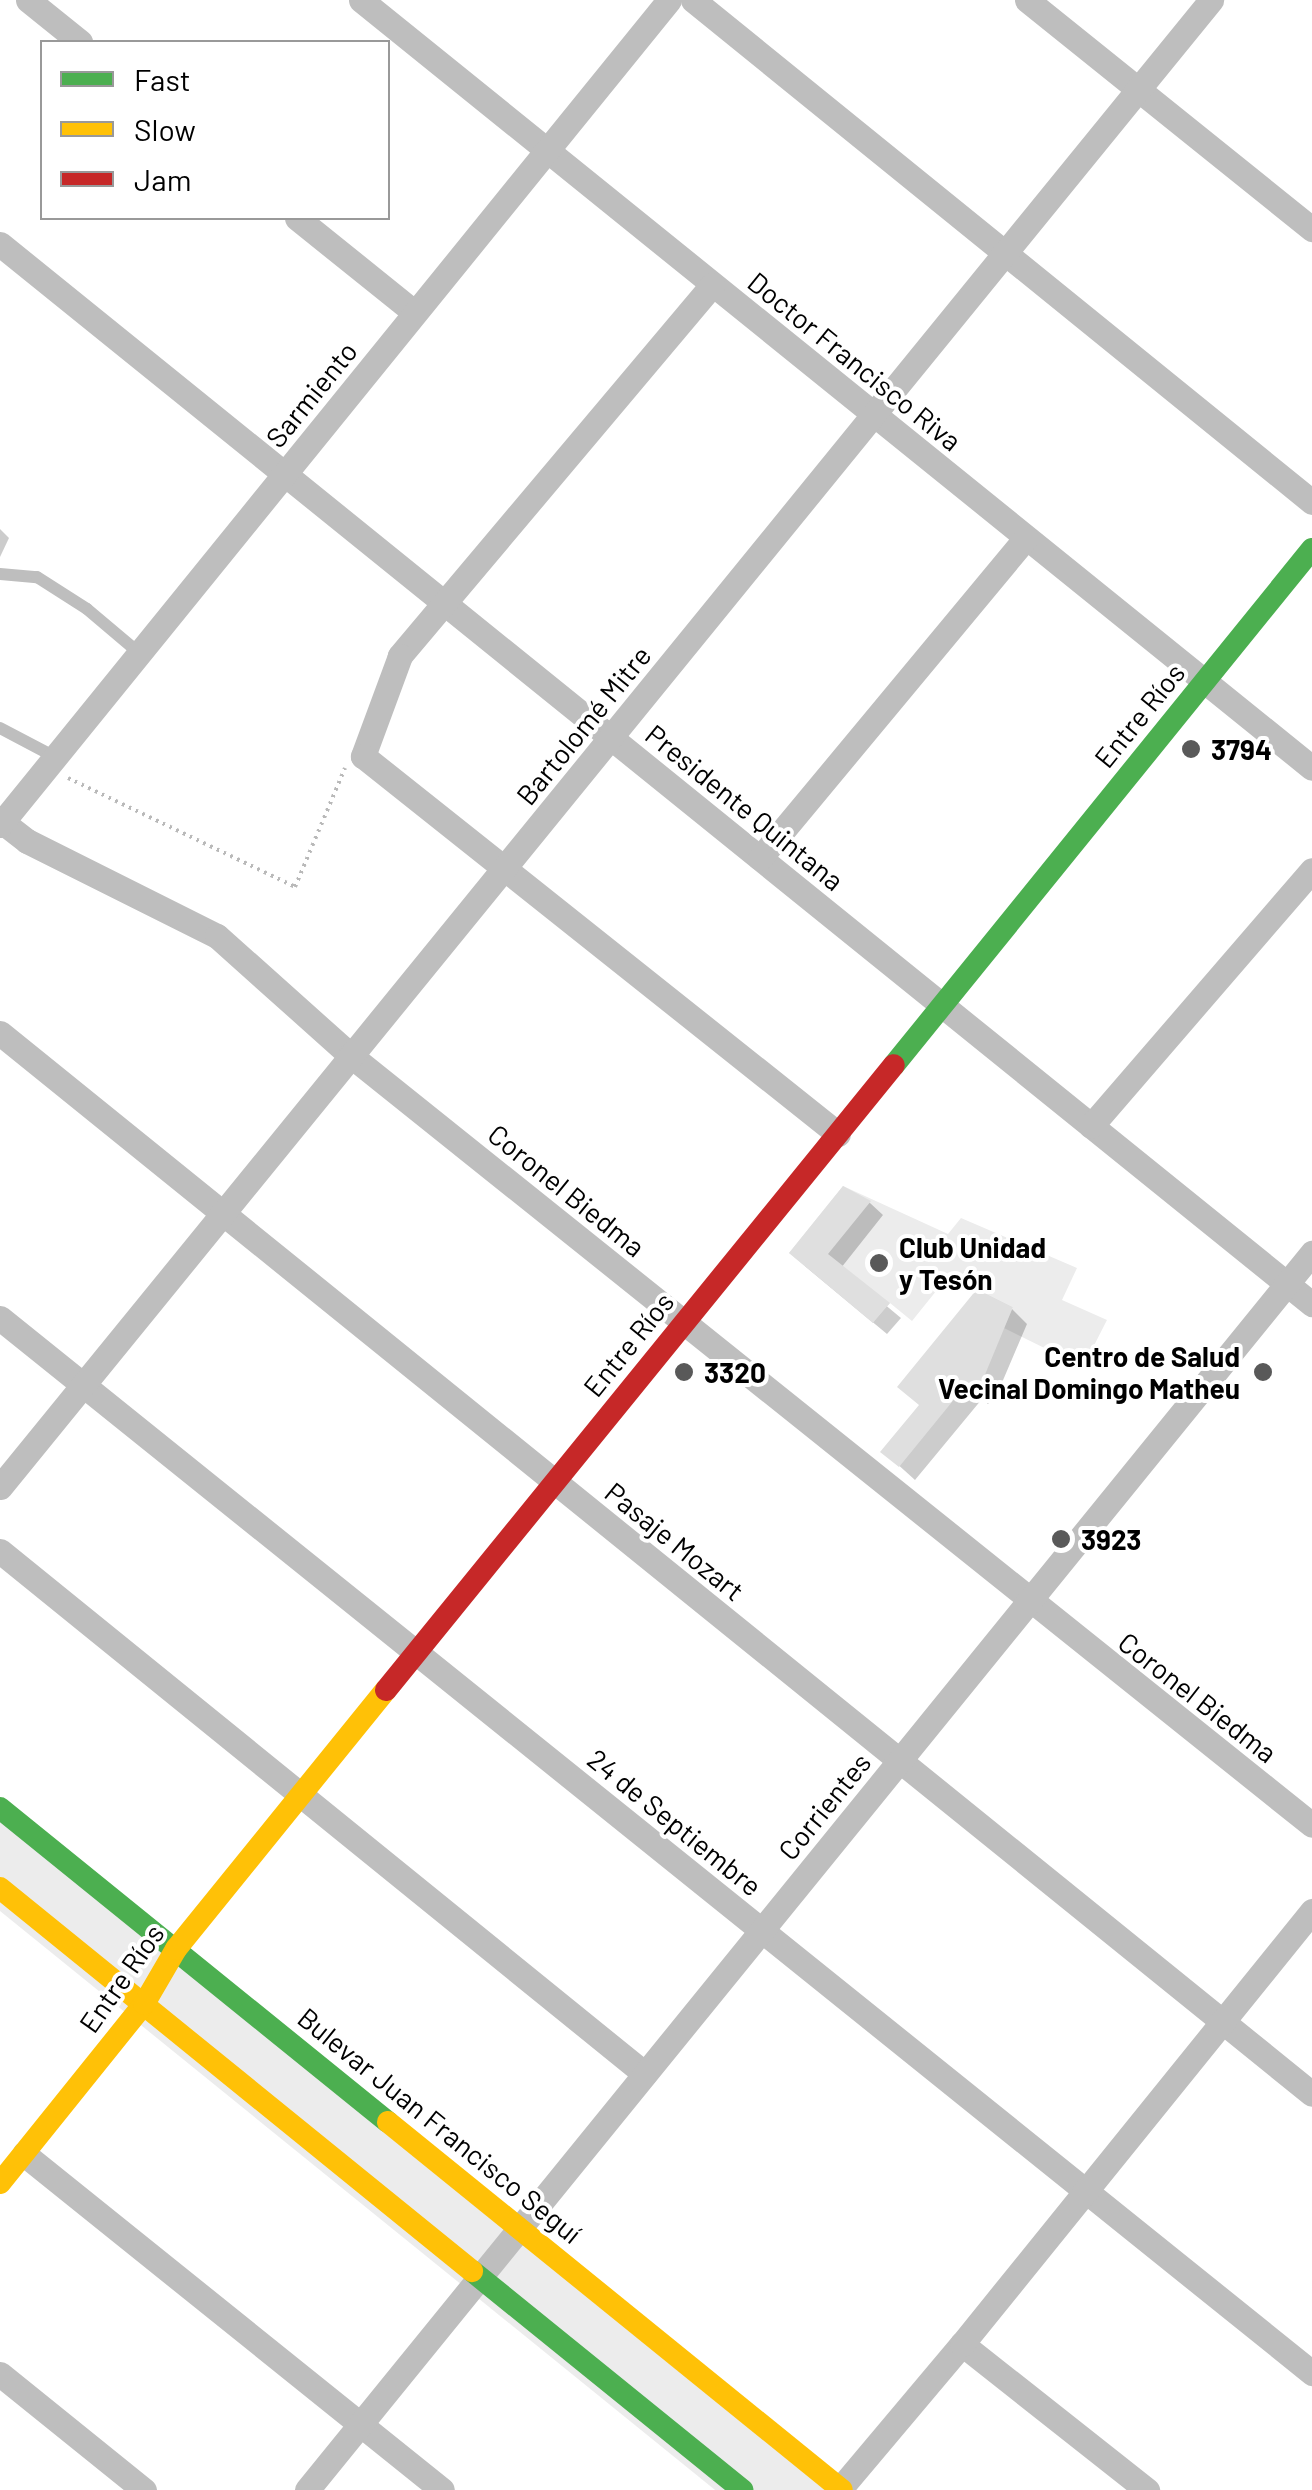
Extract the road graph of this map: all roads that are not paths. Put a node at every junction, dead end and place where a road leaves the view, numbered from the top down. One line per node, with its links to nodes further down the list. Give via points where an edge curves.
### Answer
1 (28, 0): 7 (street)
2 (361, 0): 9 (street, Doctor Francisco Riva)
3 (669, 0): 9 (street, Sarmiento)
4 (693, 0): 13 (street)
5 (1027, 0): 8 (street)
6 (1211, 0): 8 (street, Bartolomé Mitre)
7 (78, 40)
8 (1139, 90): 11 (street); 13 (street, Bartolomé Mitre)
9 (547, 150): 14 (street, Doctor Francisco Riva); 15 (street, Sarmiento)
10 (299, 220): 15 (street)
11 (1312, 229)
12 (0, 244): 17 (street, Presidente Quintana)
13 (1006, 254): 16 (street, Bartolomé Mitre); 18 (street)
14 (712, 285): 16 (street, Doctor Francisco Riva); 22 (street)
15 (415, 313): 17 (street, Sarmiento)
16 (874, 415): 19 (street, Doctor Francisco Riva); 26 (street, Bartolomé Mitre)
17 (284, 474): 22 (street, Presidente Quintana); 23 (street, Sarmiento)
18 (1312, 502)
19 (1026, 538): 24 (street, Doctor Francisco Riva); 30 (street)
20 (1312, 549): 24 (street, Entre Ríos)
21 (0, 574): 23 (lane, via 38,577)
22 (446, 604): 26 (street, Presidente Quintana); 31 (street, via 400,656 363,756)
23 (139, 653): 27 (street, Sarmiento)
24 (1204, 682): 28 (street, Doctor Francisco Riva); 33 (street, Entre Ríos)
25 (0, 728): 27 (lane)
26 (611, 738): 30 (street, Presidente Quintana); 31 (street, Bartolomé Mitre)
27 (50, 762): 29 (street, Sarmiento)
28 (1312, 768)
29 (1, 822): 35 (street, Coronel Biedma, via 26,841 217,936)
30 (760, 858): 33 (street, Presidente Quintana)
31 (505, 870): 35 (street, Bartolomé Mitre); 37 (street)
32 (1312, 870): 36 (street)
33 (942, 1005): 36 (street, Presidente Quintana); 37 (street, Entre Ríos)
34 (0, 1034): 38 (street, Pasaje Mozart)
35 (350, 1055): 38 (street, Bartolomé Mitre); 43 (street, Coronel Biedma)
36 (1091, 1126): 40 (street, Presidente Quintana)
37 (838, 1134): 43 (street, Entre Ríos)
38 (223, 1213): 44 (street, Bartolomé Mitre); 45 (street, Pasaje Mozart)
39 (1312, 1252): 40 (street, Corrientes)
40 (1288, 1284): 41 (street, Presidente Quintana); 48 (street, Corrientes)
41 (1312, 1304)
42 (0, 1318): 44 (street, 24 de Septiembre)
43 (683, 1323): 45 (street, Entre Ríos); 48 (street, Coronel Biedma)
44 (83, 1384): 46 (street, Bartolomé Mitre); 49 (street, 24 de Septiembre)
45 (555, 1482): 49 (street, Entre Ríos); 50 (street, Pasaje Mozart)
46 (0, 1486)
47 (0, 1551): 51 (street)
48 (1030, 1601): 50 (street, Corrientes); 53 (street, Coronel Biedma)
49 (417, 1653): 51 (street, Entre Ríos); 56 (street, 24 de Septiembre)
50 (900, 1761): 56 (street, Corrientes); 59 (street, Pasaje Mozart)
51 (302, 1796): 57 (street, Entre Ríos); 60 (street)
52 (0, 1808): 57 (street, Bulevar Juan Francisco Seguí)
53 (1312, 1826)
54 (0, 1888): 58 (street)
55 (1312, 1911): 59 (street)
56 (762, 1930): 60 (street, Corrientes); 64 (street, 24 de Septiembre)
57 (176, 1950): 58 (street, Entre Ríos); 65 (street, Bulevar Juan Francisco Seguí)
58 (144, 2004): 62 (street, Entre Ríos); 66 (street)
59 (1222, 2022): 61 (street, Pasaje Mozart); 64 (street)
60 (646, 2074): 65 (street, Corrientes)
61 (1312, 2094)
62 (24, 2154): 63 (street, Entre Ríos); 70 (street)
63 (0, 2183)
64 (1086, 2190): 67 (street); 68 (street, 24 de Septiembre)
65 (520, 2228): 66 (street, Corrientes); 71 (street, Bulevar Juan Francisco Seguí)
66 (480, 2277): 70 (street, Corrientes); 75 (street)
67 (962, 2344): 71 (street); 76 (street)
68 (1312, 2373)
69 (0, 2374): 72 (street)
70 (360, 2424): 73 (street, Corrientes); 74 (street)
71 (840, 2489)
72 (144, 2490)
73 (307, 2490)
74 (442, 2490)
75 (742, 2490)
76 (1147, 2490)

